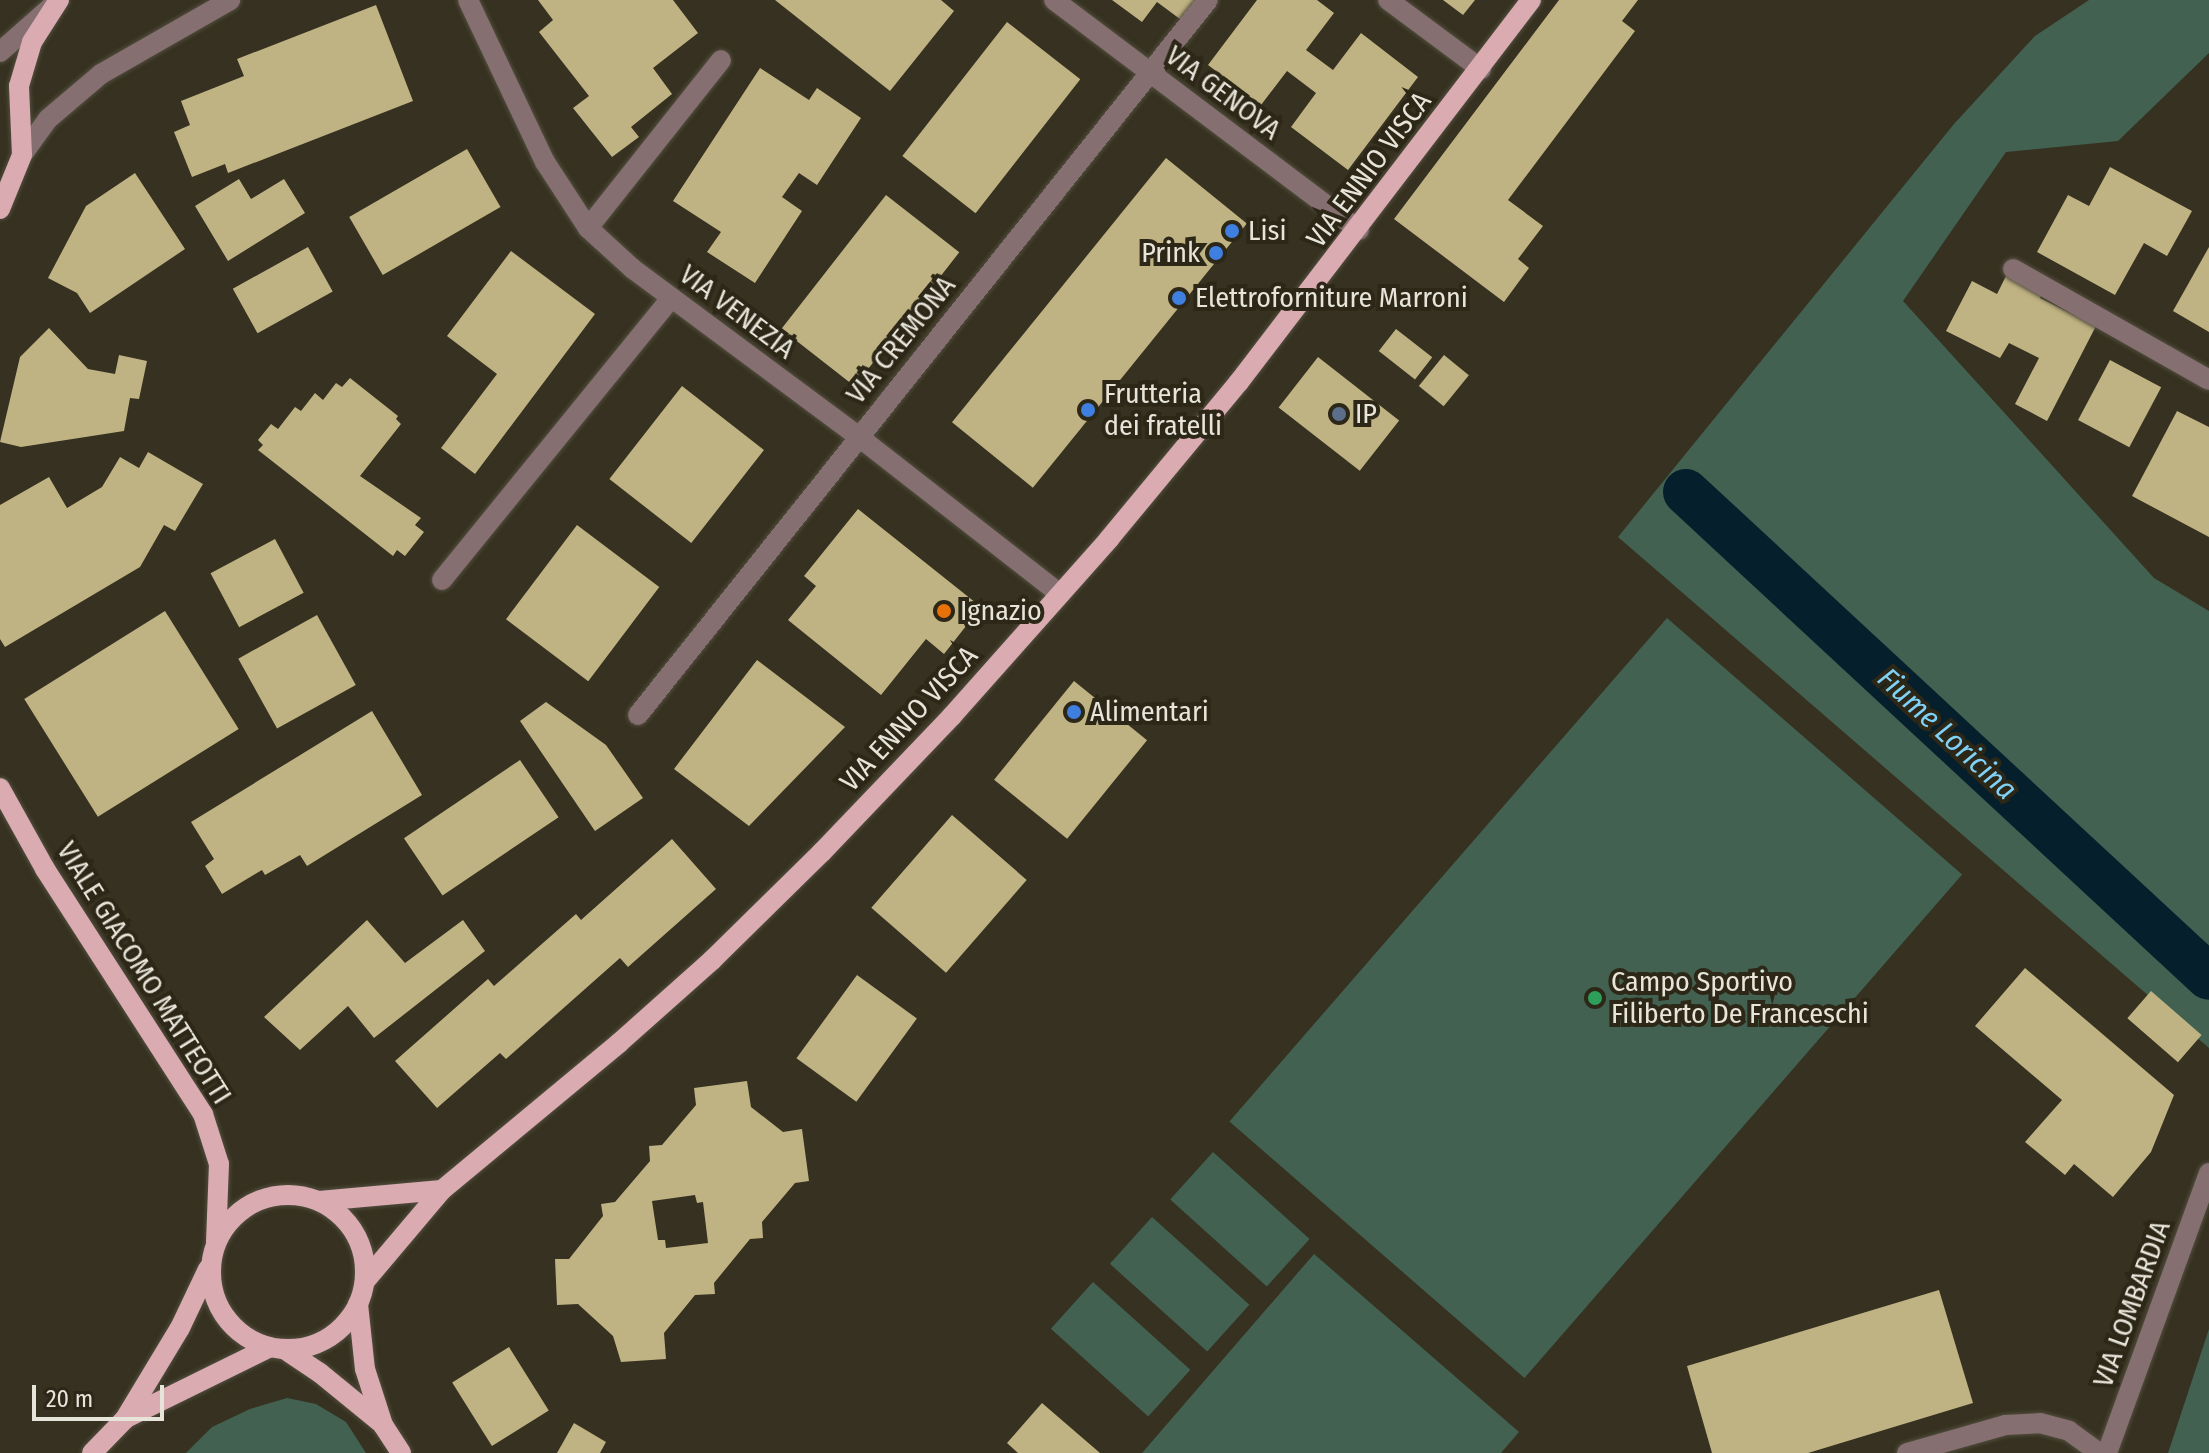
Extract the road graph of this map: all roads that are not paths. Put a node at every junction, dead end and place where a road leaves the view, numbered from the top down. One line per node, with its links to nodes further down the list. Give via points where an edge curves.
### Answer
1 (230, 0): 12 (street, via 101,74 48,119)
2 (468, 0): 14 (street, VIA VENEZIA, via 545,162)
3 (1054, 0): 11 (street, VIA GENOVA)
4 (1208, 0): 11 (street, VIA CREMONA)
5 (1388, 0): 10 (street)
6 (1531, 0): 10 (main road, VIA ENNIO VISCA)
7 (58, 1): 8 (street); 12 (main road, via 32,42 19,86)
8 (0, 52)
9 (721, 60): 14 (street)
10 (1481, 69): 15 (main road, VIA ENNIO VISCA)
11 (1152, 73): 15 (street, VIA GENOVA); 19 (street, VIA CREMONA)
12 (22, 155): 13 (main road)
13 (2, 198)
14 (588, 228): 17 (street, VIA VENEZIA)
15 (1359, 230): 21 (main road, VIA ENNIO VISCA, via 1190,443)
16 (2013, 269): 18 (street)
17 (671, 298): 19 (street, VIA VENEZIA); 20 (street)
18 (2209, 380)
19 (859, 437): 21 (street, VIA VENEZIA); 22 (street, VIA CREMONA)
20 (442, 580)
21 (1060, 594): 25 (main road, VIA ENNIO VISCA, via 912,759 735,938)
22 (638, 715)
23 (0, 788): 27 (main road, VIALE GIACOMO MATTEOTTI, via 45,869 203,1114 219,1164)
24 (2209, 1173): 38 (street, VIA LOMBARDIA)
25 (442, 1190): 26 (main road); 29 (main road, VIA ENNIO VISCA)
26 (319, 1201): 27 (main road, via 295,1194 247,1205); 29 (main road, via 336,1211 360,1242)
27 (216, 1242): 28 (main road)
28 (210, 1265): 31 (main road, via 220,1311 242,1334); 32 (main road, via 180,1328)
29 (365, 1281): 30 (main road)
30 (358, 1304): 31 (main road, via 319,1342); 33 (main road, via 365,1369)
31 (277, 1348): 32 (main road); 33 (main road, via 320,1373)
32 (125, 1419): 34 (main road)
33 (383, 1425): 35 (main road)
34 (92, 1453)
35 (401, 1453)
36 (1907, 1453): 37 (street, via 2005,1425 2040,1423 2069,1431)
37 (2099, 1453)
38 (2107, 1453)

